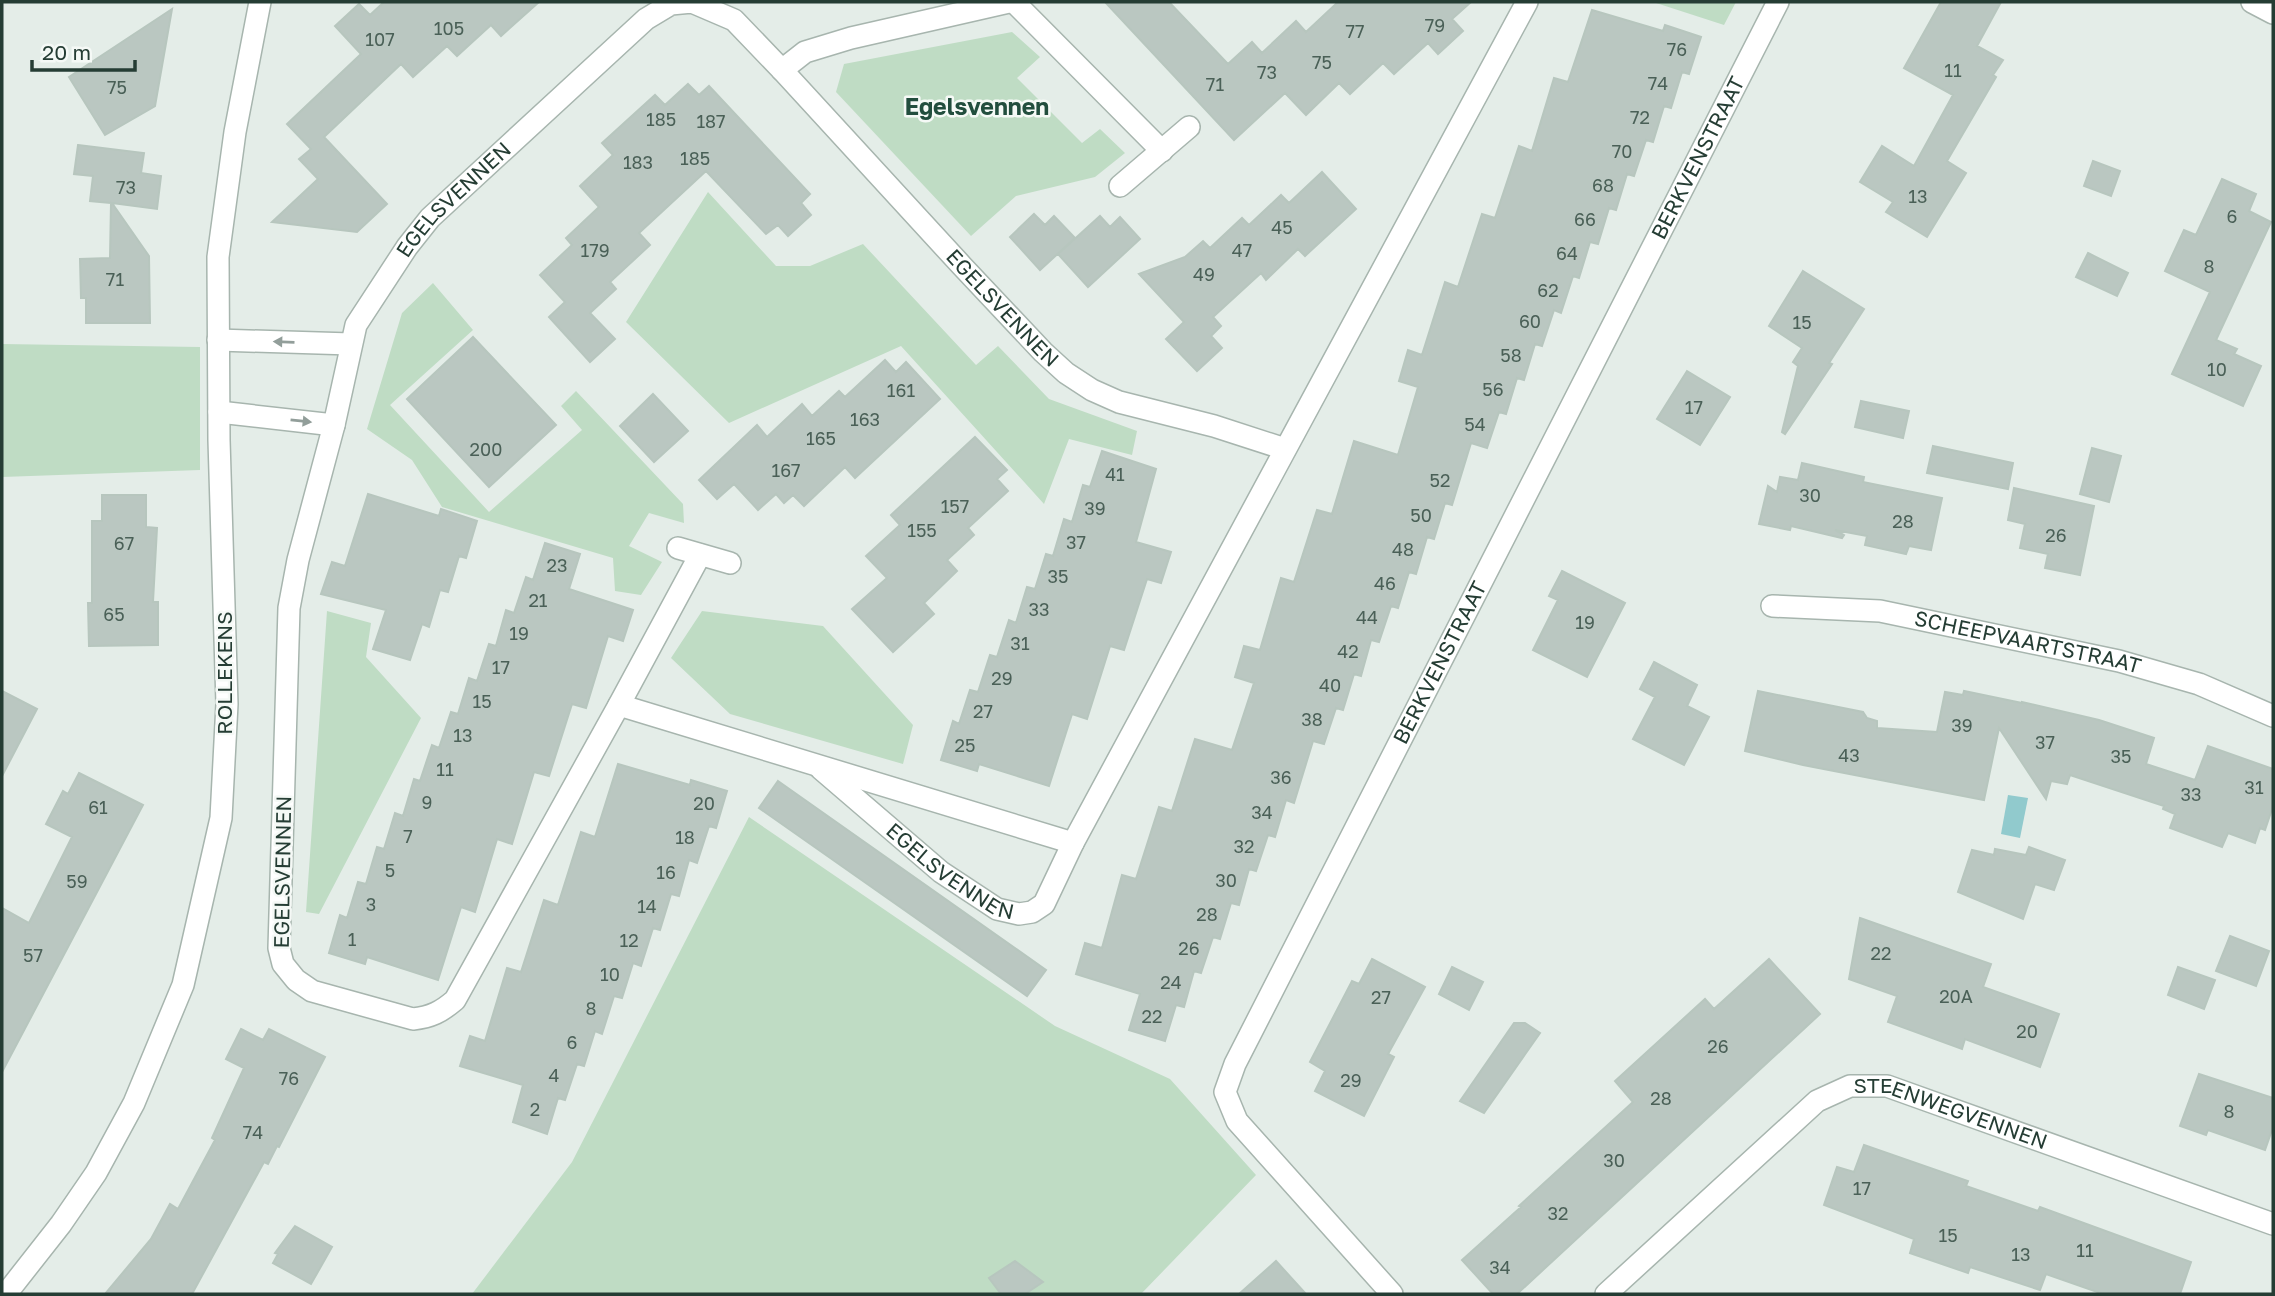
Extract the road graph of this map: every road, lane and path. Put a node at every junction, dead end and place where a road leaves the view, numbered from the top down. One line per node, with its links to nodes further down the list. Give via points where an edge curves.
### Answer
1 (260, 2): 11 (street, ROLLEKENS, via 234,132 218,257)
2 (1012, 2): 7 (street, via 813,49); 9 (street)
3 (1527, 2): 15 (street, EGELSVENNEN)
4 (1778, 2): 26 (street, BERKVENSTRAAT, via 1235,1063 1225,1092 1237,1121)
5 (2252, 2): 6 (street)
6 (2273, 13)
7 (782, 70): 12 (street, EGELSVENNEN, via 734,20 692,2 671,4 646,19 430,218 367,307); 15 (street, EGELSVENNEN, via 1066,373 1119,402)
8 (1189, 127): 9 (street)
9 (1162, 150): 10 (street)
10 (1120, 186)
11 (218, 340): 12 (street, one-way to 11); 13 (street, ROLLEKENS)
12 (351, 344): 14 (street, EGELSVENNEN)
13 (219, 412): 14 (street, one-way to 14); 25 (street, ROLLEKENS, via 227,704 221,818 183,985 134,1103 96,1173)
14 (334, 425): 20 (street, EGELSVENNEN, via 289,608 279,948 296,980 312,991 413,1019 442,1011 454,1000)
15 (1285, 449): 23 (street, EGELSVENNEN)
16 (678, 548): 17 (street)
17 (700, 555): 18 (street); 20 (street, EGELSVENNEN)
18 (730, 563)
19 (1772, 606): 21 (street, SCHEEPVAARTSTRAAT, via 1880,611 2119,662 2199,684)
20 (619, 705): 22 (street, EGELSVENNEN)
21 (2273, 716)
22 (814, 763): 23 (street, EGELSVENNEN); 23 (street, EGELSVENNEN, via 942,872 997,909 1019,914 1044,904)
23 (1073, 843)
24 (2273, 1224): 27 (street, STEENWEGVENNEN, via 1887,1086 1850,1086 1817,1101)
25 (6, 1294)
26 (1392, 1294)
27 (1606, 1294)

